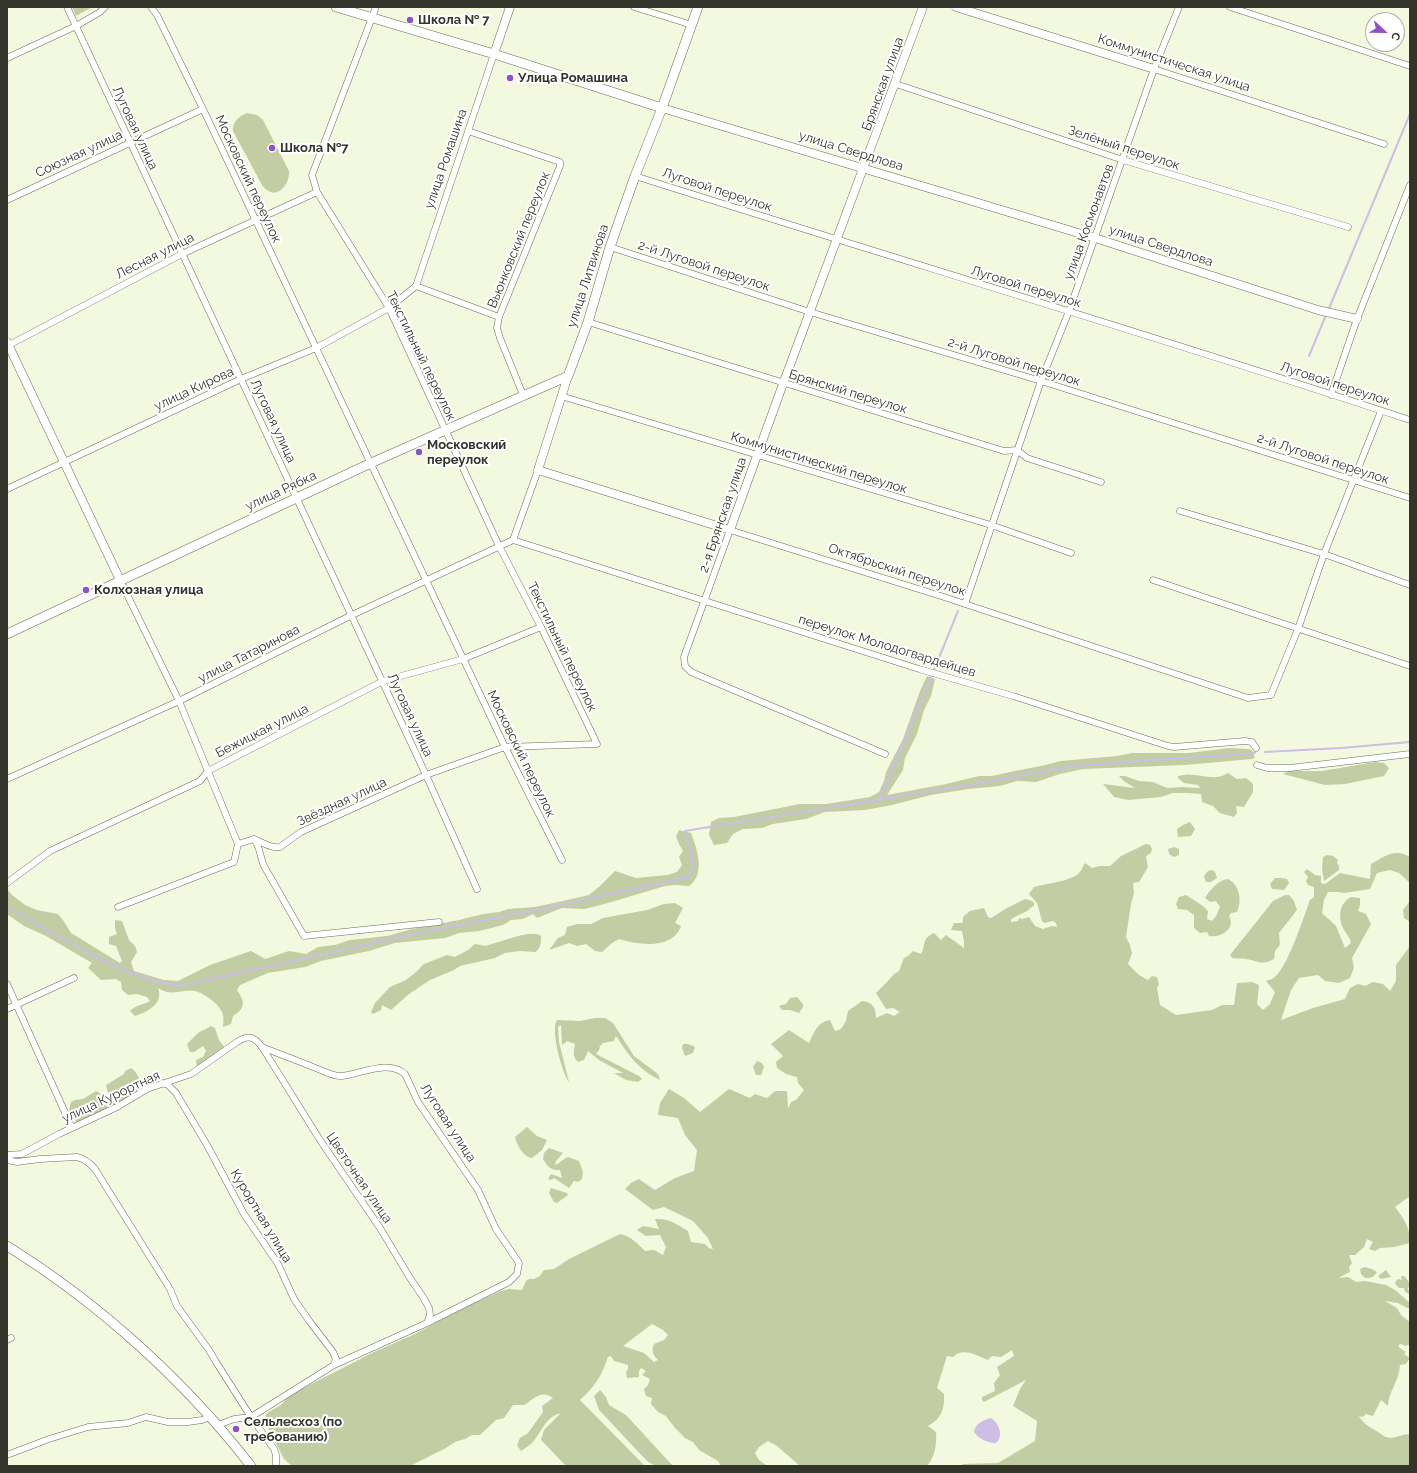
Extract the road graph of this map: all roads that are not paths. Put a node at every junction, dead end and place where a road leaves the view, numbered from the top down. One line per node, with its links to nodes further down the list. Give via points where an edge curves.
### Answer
1 (67, 7): 14 (street, Луговая улица)
2 (105, 7): 14 (street)
3 (151, 7): 22 (street, Московский переулок)
4 (336, 7): 13 (main road, улица Свердлова)
5 (376, 7): 13 (street, Текстильный переулок)
6 (510, 7): 16 (street, улица Ромашина)
7 (634, 7): 15 (street)
8 (698, 7): 15 (main road, улица Литвинова)
9 (923, 7): 20 (street, Брянская улица)
10 (956, 7): 19 (street, Коммунистическая улица)
11 (1179, 7): 19 (street, улица Космонавтов)
12 (1230, 7): 18 (street)
13 (373, 18): 16 (main road, улица Свердлова); 30 (street, Текстильный переулок, via 312,175)
14 (76, 26): 17 (street); 24 (street, Луговая улица)
15 (692, 26): 21 (main road, улица Литвинова)
16 (494, 54): 21 (main road, улица Свердлова); 23 (street, улица Ромашина)
17 (7, 58)
18 (1410, 66)
19 (1154, 69): 25 (street, Коммунистическая улица); 26 (street, улица Космонавтов)
20 (896, 84): 26 (street, Зелёный переулок); 27 (street, Брянская улица)
21 (662, 108): 27 (street, улица Свердлова); 28 (main road, улица Литвинова)
22 (203, 109): 24 (street, Союзная улица); 32 (street, Московский переулок)
23 (468, 131): 38 (street, улица Ромашина); 42 (street, Вьюнковский переулок, via 560,162)
24 (130, 142): 31 (street, Союзная улица); 37 (street, Луговая улица)
25 (1384, 144)
26 (1123, 160): 33 (street, Зелёный переулок); 34 (street, улица Космонавтов)
27 (864, 168): 34 (street, улица Свердлова); 35 (street, 2-я Брянская улица)
28 (635, 176): 35 (street, Луговой переулок); 36 (main road, улица Литвинова)
29 (1410, 185): 43 (street)
30 (317, 192): 32 (street, Лесная улица); 39 (street, Текстильный переулок)
31 (7, 200)
32 (256, 220): 37 (street, Лесная улица); 46 (street, Московский переулок)
33 (1348, 227)
34 (1095, 238): 40 (street, улица Космонавтов); 43 (street, улица Свердлова, via 1318,310)
35 (837, 240): 40 (street, Луговой переулок); 41 (street, 2-я Брянская улица)
36 (610, 248): 41 (street, 2-й Луговой переулок); 44 (main road, улица Литвинова)
37 (182, 254): 45 (street, Лесная улица); 48 (street, Луговая улица)
38 (416, 286): 39 (street); 42 (street)
39 (389, 308): 46 (street, улица Кирова); 56 (street, Текстильный переулок)
40 (1069, 311): 49 (street, улица Космонавтов); 52 (street, Луговой переулок)
41 (810, 312): 49 (street, 2-й Луговой переулок); 50 (street, 2-я Брянская улица)
42 (500, 317): 51 (street, Вьюнковский переулок, via 497,328 500,338)
43 (1357, 319): 52 (street)
44 (588, 322): 47 (main road, улица Литвинова); 50 (street, Брянский переулок)
45 (8, 344): 59 (street)
46 (316, 348): 48 (street, улица Кирова); 60 (street, Московский переулок)
47 (568, 376): 51 (main road, улица Рябка); 53 (street, улица Литвинова)
48 (241, 379): 59 (street, улица Кирова); 65 (street, Луговая улица)
49 (1041, 381): 57 (street, улица Космонавтов); 62 (street, 2-й Луговой переулок)
50 (783, 384): 57 (street, Брянский переулок, via 1004,451); 58 (street, 2-я Брянская улица)
51 (524, 395): 56 (main road, улица Рябка)
52 (1331, 395): 54 (street, Луговой переулок)
53 (560, 396): 58 (street, Коммунистический переулок); 61 (street, улица Литвинова)
54 (1381, 411): 55 (street, Луговой переулок); 62 (street)
55 (1410, 420)
56 (444, 430): 60 (main road, улица Рябка); 71 (street, Текстильный переулок)
57 (1017, 450): 63 (street, Брянский переулок, via 1027,458); 68 (street, улица Космонавтов)
58 (756, 456): 68 (street, Коммунистический переулок); 69 (street, 2-я Брянская улица)
59 (64, 462): 64 (street, улица Кирова); 74 (street)
60 (371, 463): 65 (main road, улица Рябка); 75 (street, Московский переулок)
61 (538, 470): 69 (street, Октябрьский переулок); 70 (street, улица Литвинова)
62 (1353, 481): 66 (street, 2-й Луговой переулок); 73 (street)
63 (1101, 482)
64 (7, 489)
65 (297, 498): 74 (main road, улица Рябка); 80 (street, Луговая улица)
66 (1410, 498)
67 (1180, 510): 73 (street)
68 (991, 525): 72 (street, Коммунистический переулок); 79 (street, улица Космонавтов)
69 (730, 530): 78 (street, 2-я Брянская улица); 79 (street, Октябрьский переулок)
70 (513, 540): 71 (street); 78 (street, переулок Молодогвардейцев)
71 (499, 546): 75 (street, улица Татаринова); 81 (street, Текстильный переулок)
72 (1071, 553)
73 (1324, 554): 77 (street); 82 (street)
74 (120, 580): 83 (main road, улица Рябка); 87 (street)
75 (426, 580): 80 (street, улица Татаринова); 84 (street, Московский переулок)
76 (1153, 580): 82 (street)
77 (1410, 585)
78 (705, 601): 90 (street, переулок Молодогвардейцев, via 1161,744 1174,747 1245,741 1252,742); 91 (street, 2-я Брянская улица, via 684,657 685,666 691,672)
79 (965, 604): 82 (street, Октябрьский переулок, via 1248,698 1271,695)
80 (352, 615): 86 (street, Луговая улица); 87 (street, улица Татаринова)
81 (541, 627): 84 (street, Бежицкая улица); 88 (street, Текстильный переулок)
82 (1298, 629): 85 (street)
83 (7, 634)
84 (463, 659): 86 (street, Бежицкая улица); 89 (street, Московский переулок)
85 (1410, 666)
86 (383, 681): 94 (street, Бежицкая улица); 95 (street, Луговая улица)
87 (180, 701): 94 (street); 96 (street, улица Татаринова)
88 (597, 744): 89 (street, Звёздная улица)
89 (505, 747): 95 (street, Звёздная улица); 99 (street, Московский переулок)
90 (1256, 748)
91 (885, 754)
92 (1410, 754): 93 (street, via 1290,768 1267,768)
93 (1257, 765)
94 (208, 771): 98 (street); 100 (street, Бежицкая улица, via 200,781 50,851)
95 (426, 775): 97 (street, Звёздная улица, via 301,832 276,848); 101 (street, Луговая улица)
96 (7, 779)
97 (254, 839): 98 (street); 103 (street, via 264,866 304,936)
98 (238, 844): 102 (street, via 234,862)
99 (562, 860)
100 (7, 883)
101 (477, 889)
102 (118, 907)
103 (439, 922)
104 (74, 978): 106 (street)
105 (7, 984): 106 (street)
106 (16, 1006): 107 (street); 110 (street)
107 (7, 1009)
108 (262, 1047): 109 (street, улица Курортная, via 249,1037 244,1038 191,1074); 114 (street, Цветочная улица, via 423,1297 429,1308); 114 (street, Луговая улица, via 334,1075 341,1076 379,1068 396,1069 405,1074 418,1102 478,1190 496,1229 519,1263 517,1274 509,1282)
109 (162, 1083): 110 (street, улица Курортная, via 147,1089 117,1108); 115 (street, Курортная улица, via 176,1093 244,1214 278,1264 294,1299 333,1352 336,1359)
110 (72, 1128): 111 (street, улица Курортная, via 22,1154)
111 (7, 1155)
112 (7, 1160): 117 (street, via 17,1162 77,1157 89,1162 170,1289 177,1306 209,1350)
113 (7, 1246): 116 (main road, via 98,1311 153,1359)
114 (427, 1323): 115 (street)
115 (334, 1365): 117 (street)
116 (210, 1416): 118 (main road); 119 (street, via 188,1422 146,1418 128,1423 88,1427)
117 (251, 1417): 118 (street, via 234,1419); 121 (street, via 274,1449)
118 (218, 1425): 120 (main road)
119 (7, 1455)
120 (250, 1465)
121 (276, 1466)

